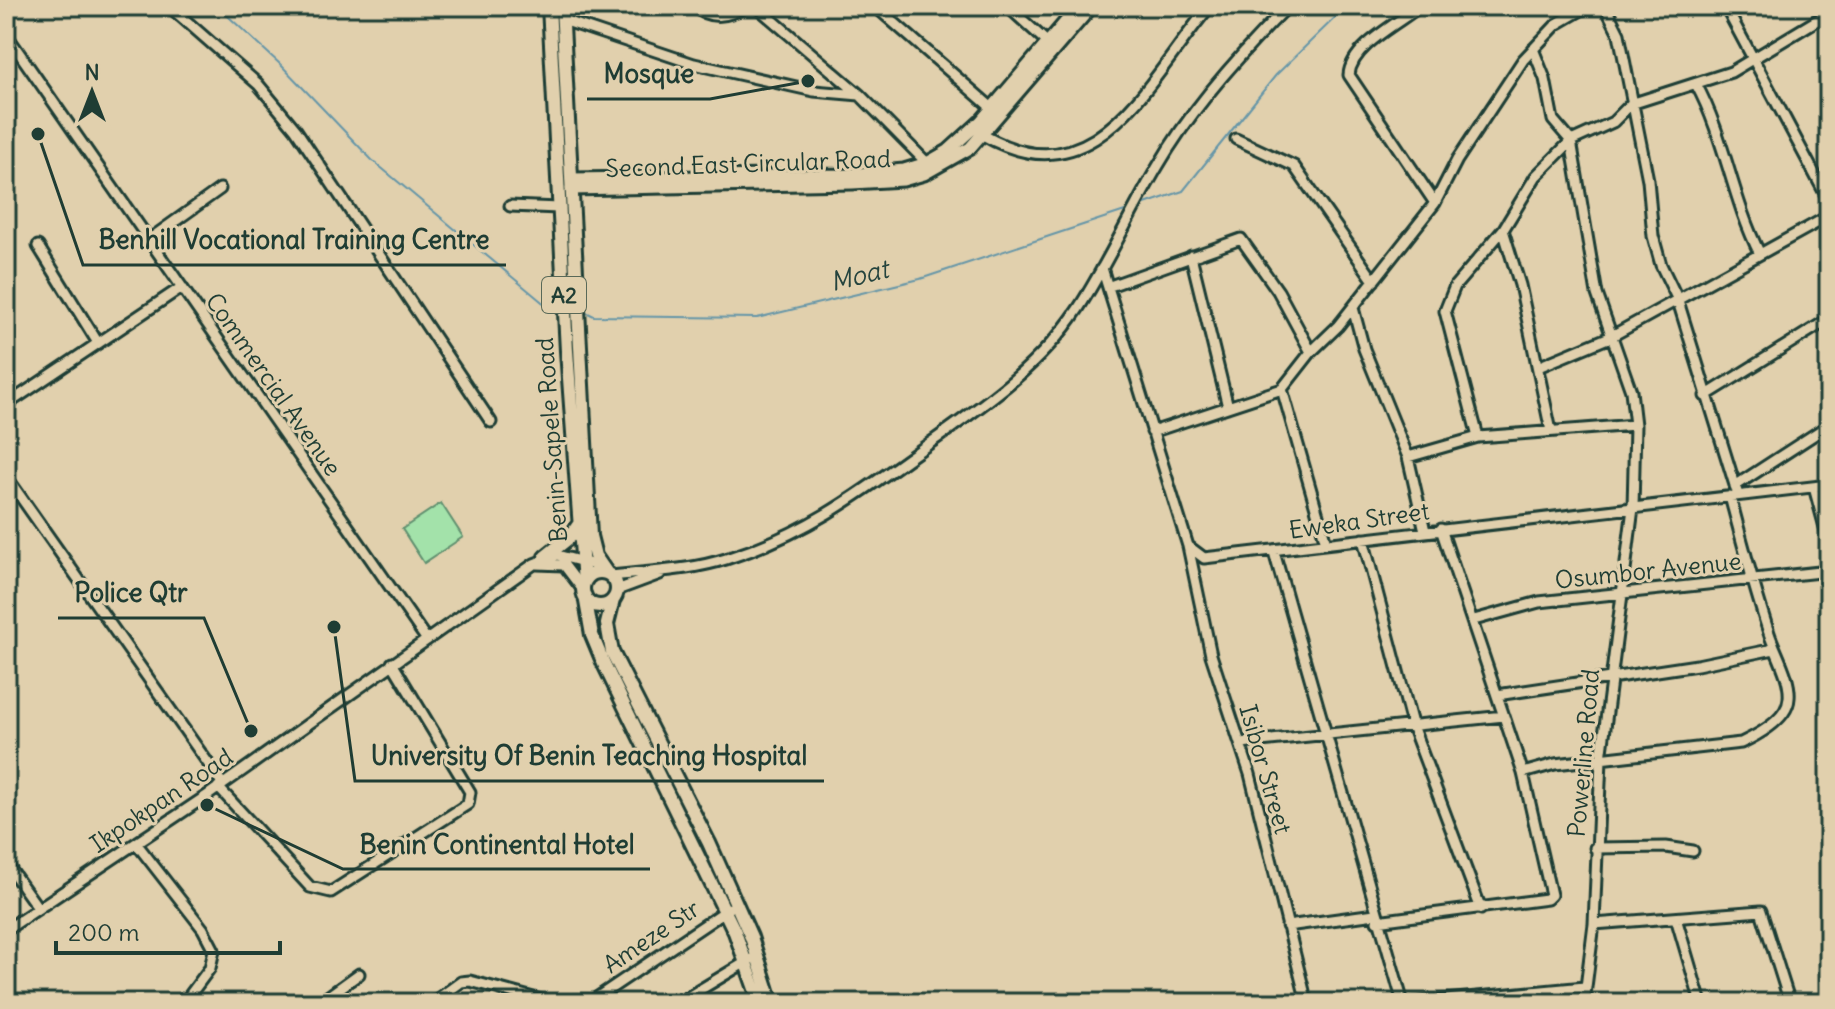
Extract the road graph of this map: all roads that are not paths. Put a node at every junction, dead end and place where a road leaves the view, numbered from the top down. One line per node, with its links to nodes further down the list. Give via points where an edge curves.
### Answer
1 (169, 6): 58 (street, via 258,84 296,130)
2 (549, 6): 36 (highway, Benin-Sapele Road / A2)
3 (562, 6): 18 (highway, Benin-Sapele Road / A2)
4 (693, 6): 5 (street, via 724,17)
5 (748, 6)
6 (756, 6): 24 (street)
7 (875, 6): 26 (street)
8 (1007, 6): 20 (street)
9 (1079, 6): 20 (main road, Second East Circular Road)
10 (1092, 6): 27 (main road, Second East Circular Road)
11 (1210, 6): 27 (street, via 1122,121 1096,142 1057,151 1012,151)
12 (1288, 6): 43 (street, via 1256,38 1159,163)
13 (1420, 6): 34 (street, via 1365,48 1349,75)
14 (1588, 6): 21 (street, via 1557,24)
15 (1605, 6): 25 (street, via 1619,34)
16 (1725, 6): 22 (street)
17 (1829, 13): 22 (street)
18 (563, 20): 24 (street, via 694,64 814,91); 31 (highway, Benin-Sapele Road / A2)
19 (6, 34): 39 (street, Commercial Avenue)
20 (1048, 43): 26 (main road, Second East Circular Road)
21 (1533, 49): 29 (street, via 1553,120); 34 (street, via 1492,105)
22 (1753, 56): 23 (street, via 1731,72); 33 (street)
23 (1696, 84): 25 (street); 41 (street, via 1707,103 1741,217)
24 (860, 95): 30 (street)
25 (1631, 104): 29 (street, via 1613,122); 47 (street, via 1648,180 1653,236)
26 (993, 109): 30 (main road, Second East Circular Road, via 948,151)
27 (983, 135): 31 (main road, Second East Circular Road, via 954,160 903,180)
28 (1236, 139): 44 (street, via 1294,166)
29 (1571, 141): 38 (street, via 1536,176); 50 (street, Powerline Road, via 1597,294)
30 (927, 163): 31 (main road, Second East Circular Road, via 847,175)
31 (571, 184): 80 (highway, Benin-Sapele Road / A2, via 590,536)
32 (220, 189): 39 (street)
33 (1829, 201)
34 (1435, 203): 44 (street)
35 (510, 206): 36 (street)
36 (559, 208): 70 (highway, Benin-Sapele Road / A2)
37 (1829, 216): 41 (street)
38 (1503, 230): 53 (street); 63 (street, via 1455,286 1445,311)
39 (150, 239): 46 (street, Commercial Avenue)
40 (38, 246): 51 (street)
41 (1760, 254): 47 (street)
42 (1191, 256): 45 (street); 52 (street, via 1244,240); 57 (street)
43 (1102, 268): 45 (street); 82 (street, via 1078,309 1021,374 857,498 783,538 724,560)
44 (1374, 281): 48 (street)
45 (1110, 286): 62 (street)
46 (182, 287): 51 (street); 88 (street, Commercial Avenue)
47 (1677, 298): 50 (street); 55 (street)
48 (1353, 308): 52 (street); 64 (street)
49 (1829, 319): 55 (street)
50 (1610, 337): 53 (street); 59 (street, Powerline Road, via 1631,391)
51 (98, 343): 56 (street)
52 (1311, 352): 54 (street)
53 (1538, 367): 61 (street)
54 (1282, 389): 57 (street); 75 (street)
55 (1705, 396): 68 (street)
56 (6, 405)
57 (1228, 407): 62 (street)
58 (491, 422)
59 (1635, 425): 61 (street); 69 (street, Powerline Road)
60 (1829, 425): 68 (street)
61 (1551, 431): 63 (street)
62 (1152, 432): 76 (street)
63 (1478, 437): 64 (street)
64 (1408, 457): 72 (street)
65 (6, 476): 99 (street)
66 (1829, 485): 67 (street, Eweka Street)
67 (1814, 487): 68 (street, Eweka Street); 74 (street)
68 (1734, 493): 69 (street, Eweka Street); 83 (street)
69 (1633, 508): 71 (street, Eweka Street); 85 (street, Powerline Road)
70 (579, 524): 78 (highway, Benin-Sapele Road / A2); 79 (highway)
71 (1441, 529): 72 (street, Eweka Street); 87 (street)
72 (1425, 531): 73 (street, Eweka Street)
73 (1363, 539): 75 (street, Eweka Street); 94 (street)
74 (1829, 542)
75 (1326, 543): 77 (street, Eweka Street)
76 (1188, 546): 77 (street, Eweka Street, via 1204,558); 96 (street, Isibor Street, via 1211,655)
77 (1274, 552): 95 (street)
78 (581, 559): 79 (street, via 557,555); 80 (street); 84 (highway, Benin-Sapele Road / A2)
79 (540, 561): 84 (street, via 564,565); 88 (street, Ikpokpan Road)
80 (606, 571): 82 (street); 84 (highway, via 590,575); 86 (highway, A2)
81 (1829, 571): 83 (street, Osumbor Avenue)
82 (663, 572): 86 (street)
83 (1751, 579): 85 (street, Osumbor Avenue); 89 (street)
84 (584, 590): 86 (highway, via 598,605); 104 (highway, A2, via 589,627 604,664)
85 (1621, 593): 87 (street, Osumbor Avenue, via 1539,602); 91 (street, Powerline Road)
86 (615, 595): 104 (highway, A2, via 607,624 612,652)
87 (1474, 620): 92 (street)
88 (427, 640): 90 (street, Ikpokpan Road)
89 (1774, 649): 91 (street); 97 (street, via 1789,698 1761,734 1725,747)
90 (392, 663): 99 (street, Ikpokpan Road); 99 (street, via 470,792 468,804 331,892 310,887)
91 (1609, 679): 92 (street); 97 (street, Powerline Road)
92 (1497, 695): 93 (street)
93 (1504, 716): 94 (street); 98 (street)
94 (1413, 728): 95 (street); 106 (street)
95 (1327, 734): 96 (street); 107 (street)
96 (1241, 743): 110 (street, Isibor Street)
97 (1601, 759): 98 (street); 101 (street, Powerline Road)
98 (1523, 773): 106 (street, via 1551,895)
99 (220, 785): 100 (street, Ikpokpan Road)
100 (136, 843): 105 (street, Ikpokpan Road); 116 (street, via 214,950 210,968)
101 (1595, 848): 102 (street); 109 (street, Powerline Road)
102 (1693, 851)
103 (6, 863): 105 (street)
104 (731, 907): 112 (highway, A2); 115 (street, Ameze Str)
105 (38, 908): 111 (street, Ikpokpan Road)
106 (1481, 909): 107 (street)
107 (1376, 917): 110 (street); 123 (street)
108 (1676, 918): 109 (street); 126 (street); 127 (street, via 1761,911)
109 (1594, 924): 114 (street, Powerline Road)
110 (1287, 926): 122 (street, Isibor Street)
111 (6, 930)
112 (752, 958): 119 (street); 120 (highway, A2); 121 (highway, A2)
113 (359, 974): 117 (street)
114 (1585, 987): 124 (street); 125 (street, Powerline Road)
115 (592, 1001): 118 (street, via 545,1001 470,981)
116 (184, 1003)
117 (319, 1003)
118 (432, 1003)
119 (678, 1003)
120 (760, 1003)
121 (772, 1003)
122 (1307, 1003)
123 (1403, 1003)
124 (1413, 1003)
125 (1584, 1003)
126 (1701, 1003)
127 (1790, 1003)

